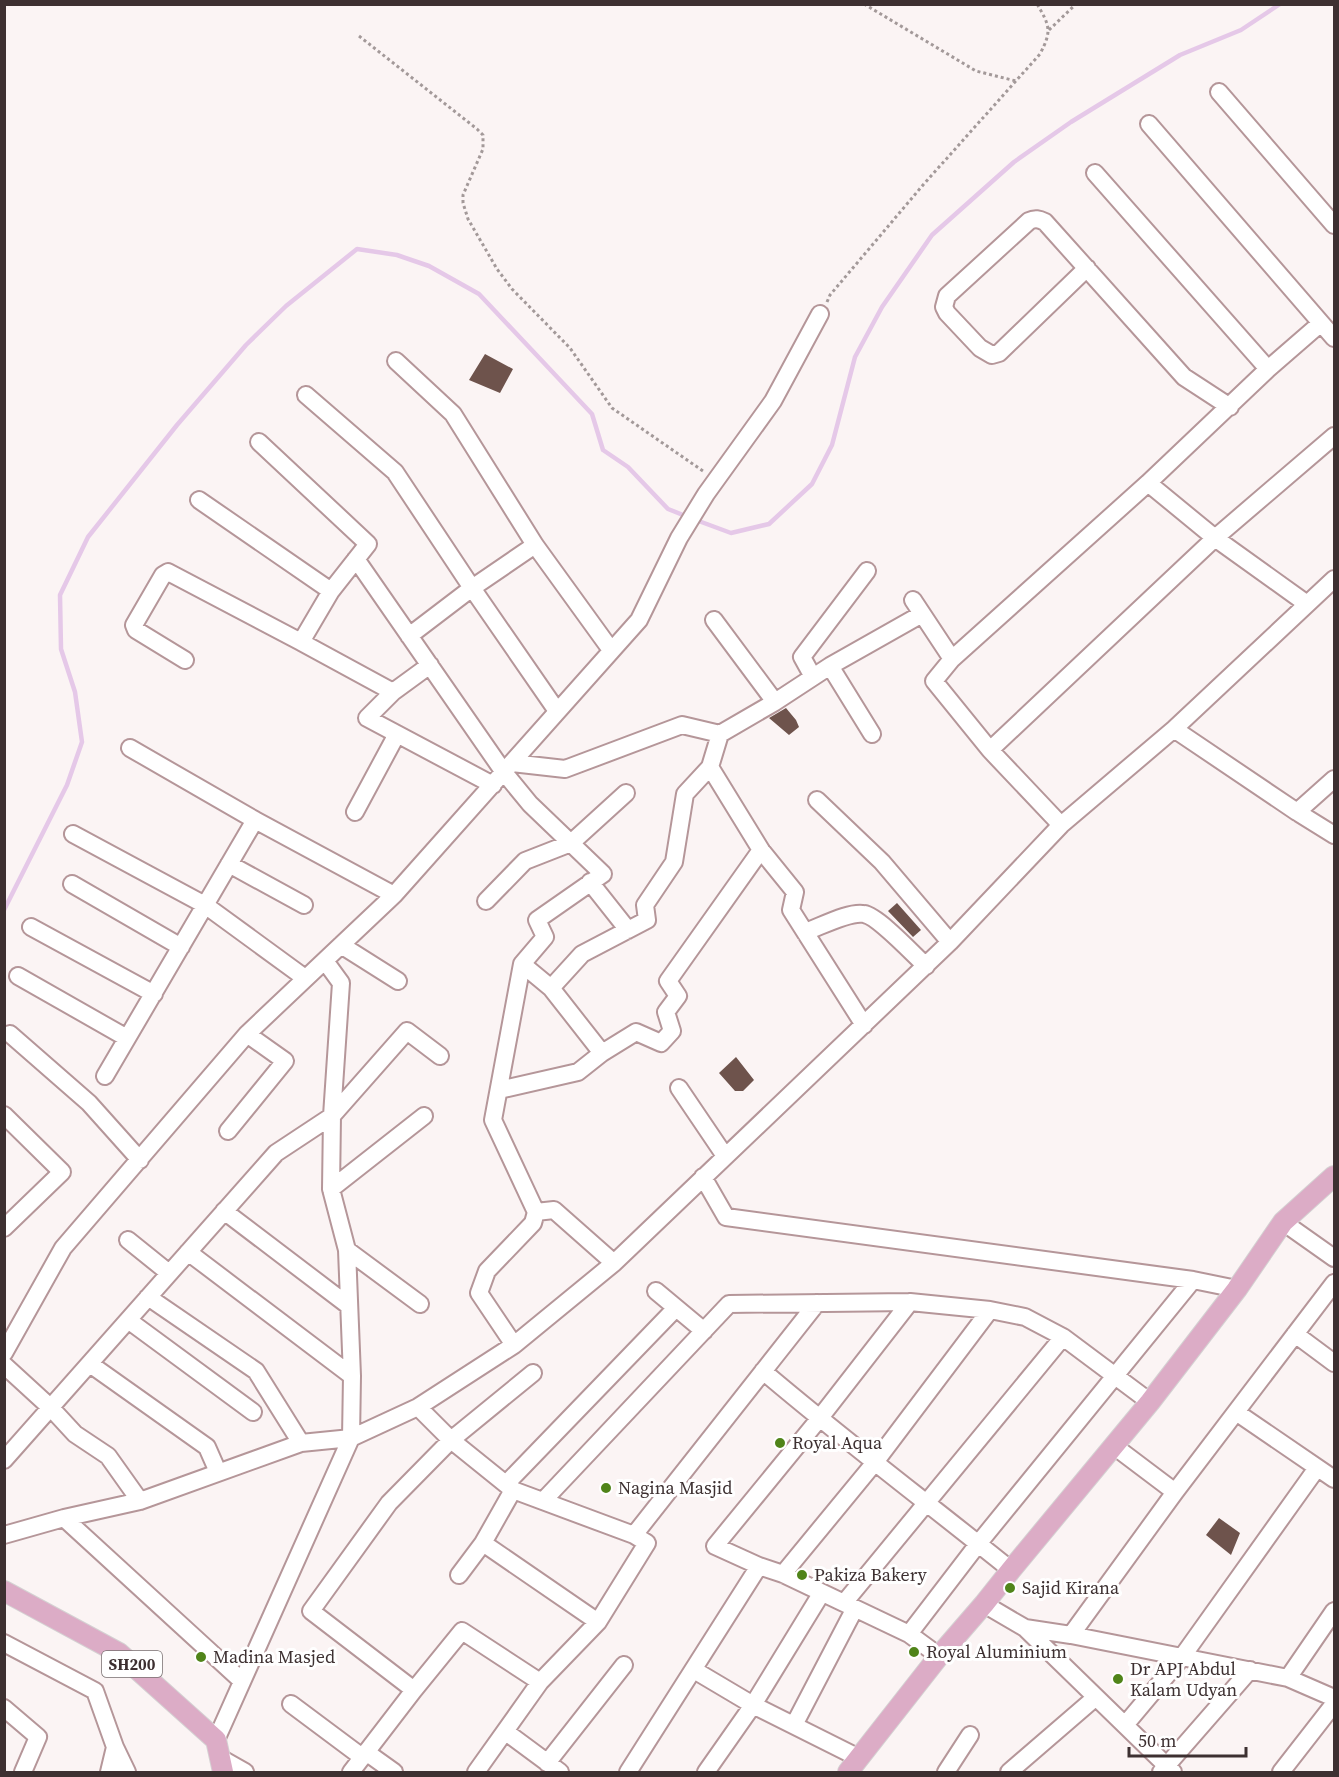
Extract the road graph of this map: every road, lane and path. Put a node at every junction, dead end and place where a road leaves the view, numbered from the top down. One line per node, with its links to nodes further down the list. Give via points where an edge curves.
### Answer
1 (864, 4): 6 (path, via 976,71)
2 (1037, 4): 4 (path)
3 (1076, 4): 4 (path)
4 (1049, 30): 6 (path, via 1040,54)
5 (359, 36): 21 (path, via 483,135 483,149 463,203 468,219 512,289 570,348 612,408)
6 (1016, 81): 12 (path, via 830,295)
7 (1219, 92): 10 (street)
8 (1149, 124): 13 (street)
9 (1095, 173): 16 (street)
10 (1335, 225)
11 (1087, 268): 11 (street, via 1045,222 1034,219 947,296 944,307 980,348 992,355 999,353); 18 (street, via 1184,376)
12 (820, 314): 21 (street, via 773,401)
13 (1321, 323): 14 (street); 16 (street)
14 (1335, 338)
15 (396, 361): 25 (street, via 453,414)
16 (1269, 369): 18 (street)
17 (306, 395): 29 (street, via 395,472)
18 (1230, 407): 22 (street)
19 (1335, 436): 24 (street)
20 (259, 442): 26 (street, via 368,544)
21 (716, 480): 37 (street, via 683,533 639,620)
22 (1148, 483): 24 (street); 38 (street)
23 (199, 500): 30 (street)
24 (1215, 538): 32 (street); 51 (street)
25 (535, 545): 29 (street); 37 (street)
26 (356, 559): 30 (street); 35 (street)
27 (867, 571): 42 (street, via 802,657)
28 (1331, 587): 32 (street)
29 (472, 588): 35 (street); 45 (street)
30 (332, 591): 36 (street)
31 (913, 600): 33 (street)
32 (1307, 604): 46 (street)
33 (922, 614): 38 (street); 41 (street)
34 (714, 620): 44 (street)
35 (409, 636): 40 (street)
36 (301, 642): 39 (street, via 168,572 134,626); 43 (street)
37 (611, 650): 45 (street)
38 (952, 659): 51 (street, via 934,681)
39 (185, 660)
40 (430, 664): 43 (street); 52 (street)
41 (830, 666): 42 (street); 48 (street)
42 (813, 677): 44 (street)
43 (393, 692): 47 (street, via 367,718)
44 (775, 702): 49 (street)
45 (557, 711): 52 (street)
46 (1174, 729): 59 (street); 61 (street)
47 (397, 734): 55 (street); 58 (street)
48 (872, 734)
49 (720, 735): 52 (street, via 682,725 565,769); 53 (street)
50 (130, 748): 60 (street)
51 (990, 750): 61 (street)
52 (507, 767): 55 (street); 64 (street, via 530,804)
53 (710, 767): 65 (street); 74 (street, via 685,795 674,862 645,905 647,920)
54 (1335, 779): 59 (street)
55 (493, 785): 69 (street)
56 (626, 793): 64 (street)
57 (817, 800): 76 (street, via 882,862)
58 (355, 812)
59 (1297, 812): 63 (street)
60 (255, 820): 66 (street); 69 (street)
61 (1061, 825): 76 (street)
62 (73, 834): 72 (street)
63 (1335, 835)
64 (571, 843): 67 (street, via 603,873); 70 (street, via 525,861)
65 (761, 850): 75 (street, via 795,892 791,910); 91 (street, via 668,981 678,996 666,1012 672,1031 661,1044 636,1032)
66 (229, 864): 71 (street); 72 (street)
67 (590, 882): 74 (street); 80 (street, via 537,920 545,937)
68 (72, 884): 78 (street)
69 (394, 895): 77 (street)
70 (486, 901)
71 (304, 904)
72 (205, 905): 78 (street); 83 (street)
73 (31, 927): 86 (street)
74 (628, 930): 85 (street, via 582,954)
75 (805, 932): 81 (street, via 863,913 874,918); 87 (street)
76 (950, 942): 81 (street)
77 (341, 945): 79 (street); 84 (street)
78 (180, 947): 86 (street)
79 (325, 961): 83 (street); 97 (street, via 341,982)
80 (522, 964): 85 (street); 95 (street)
81 (926, 966): 87 (street)
82 (18, 976): 90 (street)
83 (305, 978): 88 (street)
84 (398, 981)
85 (551, 988): 91 (street)
86 (154, 994): 90 (street)
87 (864, 1025): 100 (street)
88 (248, 1034): 99 (street, via 285,1061); 101 (street)
89 (10, 1035): 101 (street, via 89,1103)
90 (127, 1038): 93 (street)
91 (602, 1053): 95 (street, via 578,1072)
92 (441, 1056): 97 (street, via 407,1031)
93 (105, 1076)
94 (679, 1088): 100 (street)
95 (499, 1090): 106 (street, via 494,1120)
96 (4, 1115): 108 (street, via 62,1172)
97 (332, 1116): 104 (street); 105 (street, via 276,1153)
98 (424, 1116): 104 (street)
99 (228, 1131)
100 (725, 1156): 103 (street)
101 (140, 1160): 131 (street, via 63,1248)
102 (1335, 1176): 107 (main road)
103 (703, 1177): 113 (street); 115 (street, via 726,1217)
104 (331, 1189): 110 (street)
105 (224, 1211): 111 (street); 123 (street)
106 (536, 1212): 113 (street, via 554,1210); 130 (street, via 533,1223 487,1271 479,1293)
107 (1283, 1222): 112 (street); 117 (main road)
108 (4, 1228)
109 (128, 1240): 114 (street)
110 (347, 1250): 122 (street); 123 (street)
111 (188, 1252): 114 (street); 137 (street)
112 (1335, 1258)
113 (614, 1263): 130 (street)
114 (169, 1273): 119 (street)
115 (1193, 1280): 117 (street); 138 (street)
116 (1335, 1283): 128 (street)
117 (1237, 1289): 139 (main road)
118 (656, 1291): 124 (street)
119 (148, 1297): 126 (street); 147 (street, via 255,1371)
120 (910, 1302): 121 (street); 125 (street); 144 (street)
121 (817, 1303): 127 (street, via 729,1305); 135 (street)
122 (420, 1304)
123 (349, 1306): 137 (street)
124 (676, 1308): 127 (street); 154 (street)
125 (990, 1310): 129 (street, via 1025,1317); 150 (street)
126 (128, 1320): 133 (street); 142 (street)
127 (704, 1331): 157 (street)
128 (1295, 1334): 132 (street); 143 (street)
129 (1063, 1337): 138 (street); 158 (street)
130 (514, 1345): 140 (street)
131 (4, 1353)
132 (1335, 1363)
133 (90, 1364): 141 (street); 152 (street, via 207,1447)
134 (4, 1365): 141 (street)
135 (763, 1371): 144 (street); 161 (street)
136 (533, 1373): 146 (street)
137 (352, 1376): 145 (street)
138 (1114, 1376): 139 (street); 163 (street)
139 (1150, 1402): 148 (main road)
140 (418, 1407): 145 (street); 146 (street)
141 (51, 1408): 149 (street); 156 (street, via 75,1434 108,1456)
142 (253, 1412)
143 (1236, 1412): 151 (street); 155 (street)
144 (819, 1419): 150 (street); 164 (street, via 715,1546)
145 (351, 1438): 147 (street); 184 (street)
146 (451, 1440): 154 (street); 186 (street, via 389,1503 311,1611)
147 (301, 1443): 152 (street)
148 (1114, 1446): 155 (street); 165 (main road)
149 (4, 1460)
150 (876, 1461): 158 (street); 166 (street)
151 (1317, 1468): 153 (street); 179 (street)
152 (218, 1472): 156 (street)
153 (1335, 1479)
154 (509, 1487): 157 (street); 162 (street)
155 (1175, 1492): 176 (street)
156 (140, 1501): 159 (street)
157 (543, 1501): 161 (street)
158 (927, 1503): 163 (street); 171 (street)
159 (64, 1518): 160 (street); 184 (street)
160 (4, 1534)
161 (634, 1534): 173 (street, via 647,1543)
162 (483, 1543): 167 (street); 173 (street)
163 (978, 1544): 165 (street); 175 (street)
164 (759, 1566): 166 (street); 181 (street)
165 (1011, 1570): 170 (main road)
166 (783, 1574): 169 (street)
167 (459, 1575)
168 (4, 1591): 197 (main road, SH200, via 119,1653)
169 (821, 1594): 171 (street); 191 (street)
170 (984, 1604): 174 (street); 178 (main road)
171 (849, 1607): 175 (street); 193 (street)
172 (1335, 1611): 183 (street)
173 (598, 1622): 185 (street)
174 (1025, 1628): 176 (street); 187 (street)
175 (909, 1634): 178 (street)
176 (1071, 1635): 179 (street)
177 (4, 1644): 198 (street, via 95,1691)
178 (939, 1656): 200 (main road)
179 (1182, 1657): 182 (street); 194 (street)
180 (624, 1665): 202 (street)
181 (694, 1670): 191 (street); 211 (street)
182 (1250, 1670): 183 (street); 203 (street)
183 (1288, 1678): 188 (street)
184 (242, 1681): 197 (street)
185 (540, 1682): 186 (street, via 462,1631); 195 (street)
186 (414, 1690): 199 (street)
187 (1096, 1697): 194 (street); 214 (street)
188 (1335, 1698)
189 (291, 1704): 199 (street)
190 (1335, 1704): 215 (street)
191 (753, 1705): 193 (street); 212 (street)
192 (4, 1708): 204 (street, via 38,1737)
193 (794, 1725): 200 (street)
194 (1125, 1725): 203 (street)
195 (506, 1732): 202 (street); 210 (street)
196 (970, 1735): 213 (street)
197 (216, 1740): 201 (main road)
198 (114, 1747): 205 (street); 206 (street)
199 (364, 1754): 208 (street); 209 (street)
200 (853, 1765)
201 (222, 1766): 207 (street)
202 (554, 1768)
203 (1167, 1771)
204 (23, 1773)
205 (109, 1773)
206 (127, 1773)
207 (245, 1773)
208 (351, 1773)
209 (394, 1773)
210 (476, 1773)
211 (628, 1773)
212 (706, 1773)
213 (946, 1773)
214 (1009, 1773)
215 (1281, 1773)

